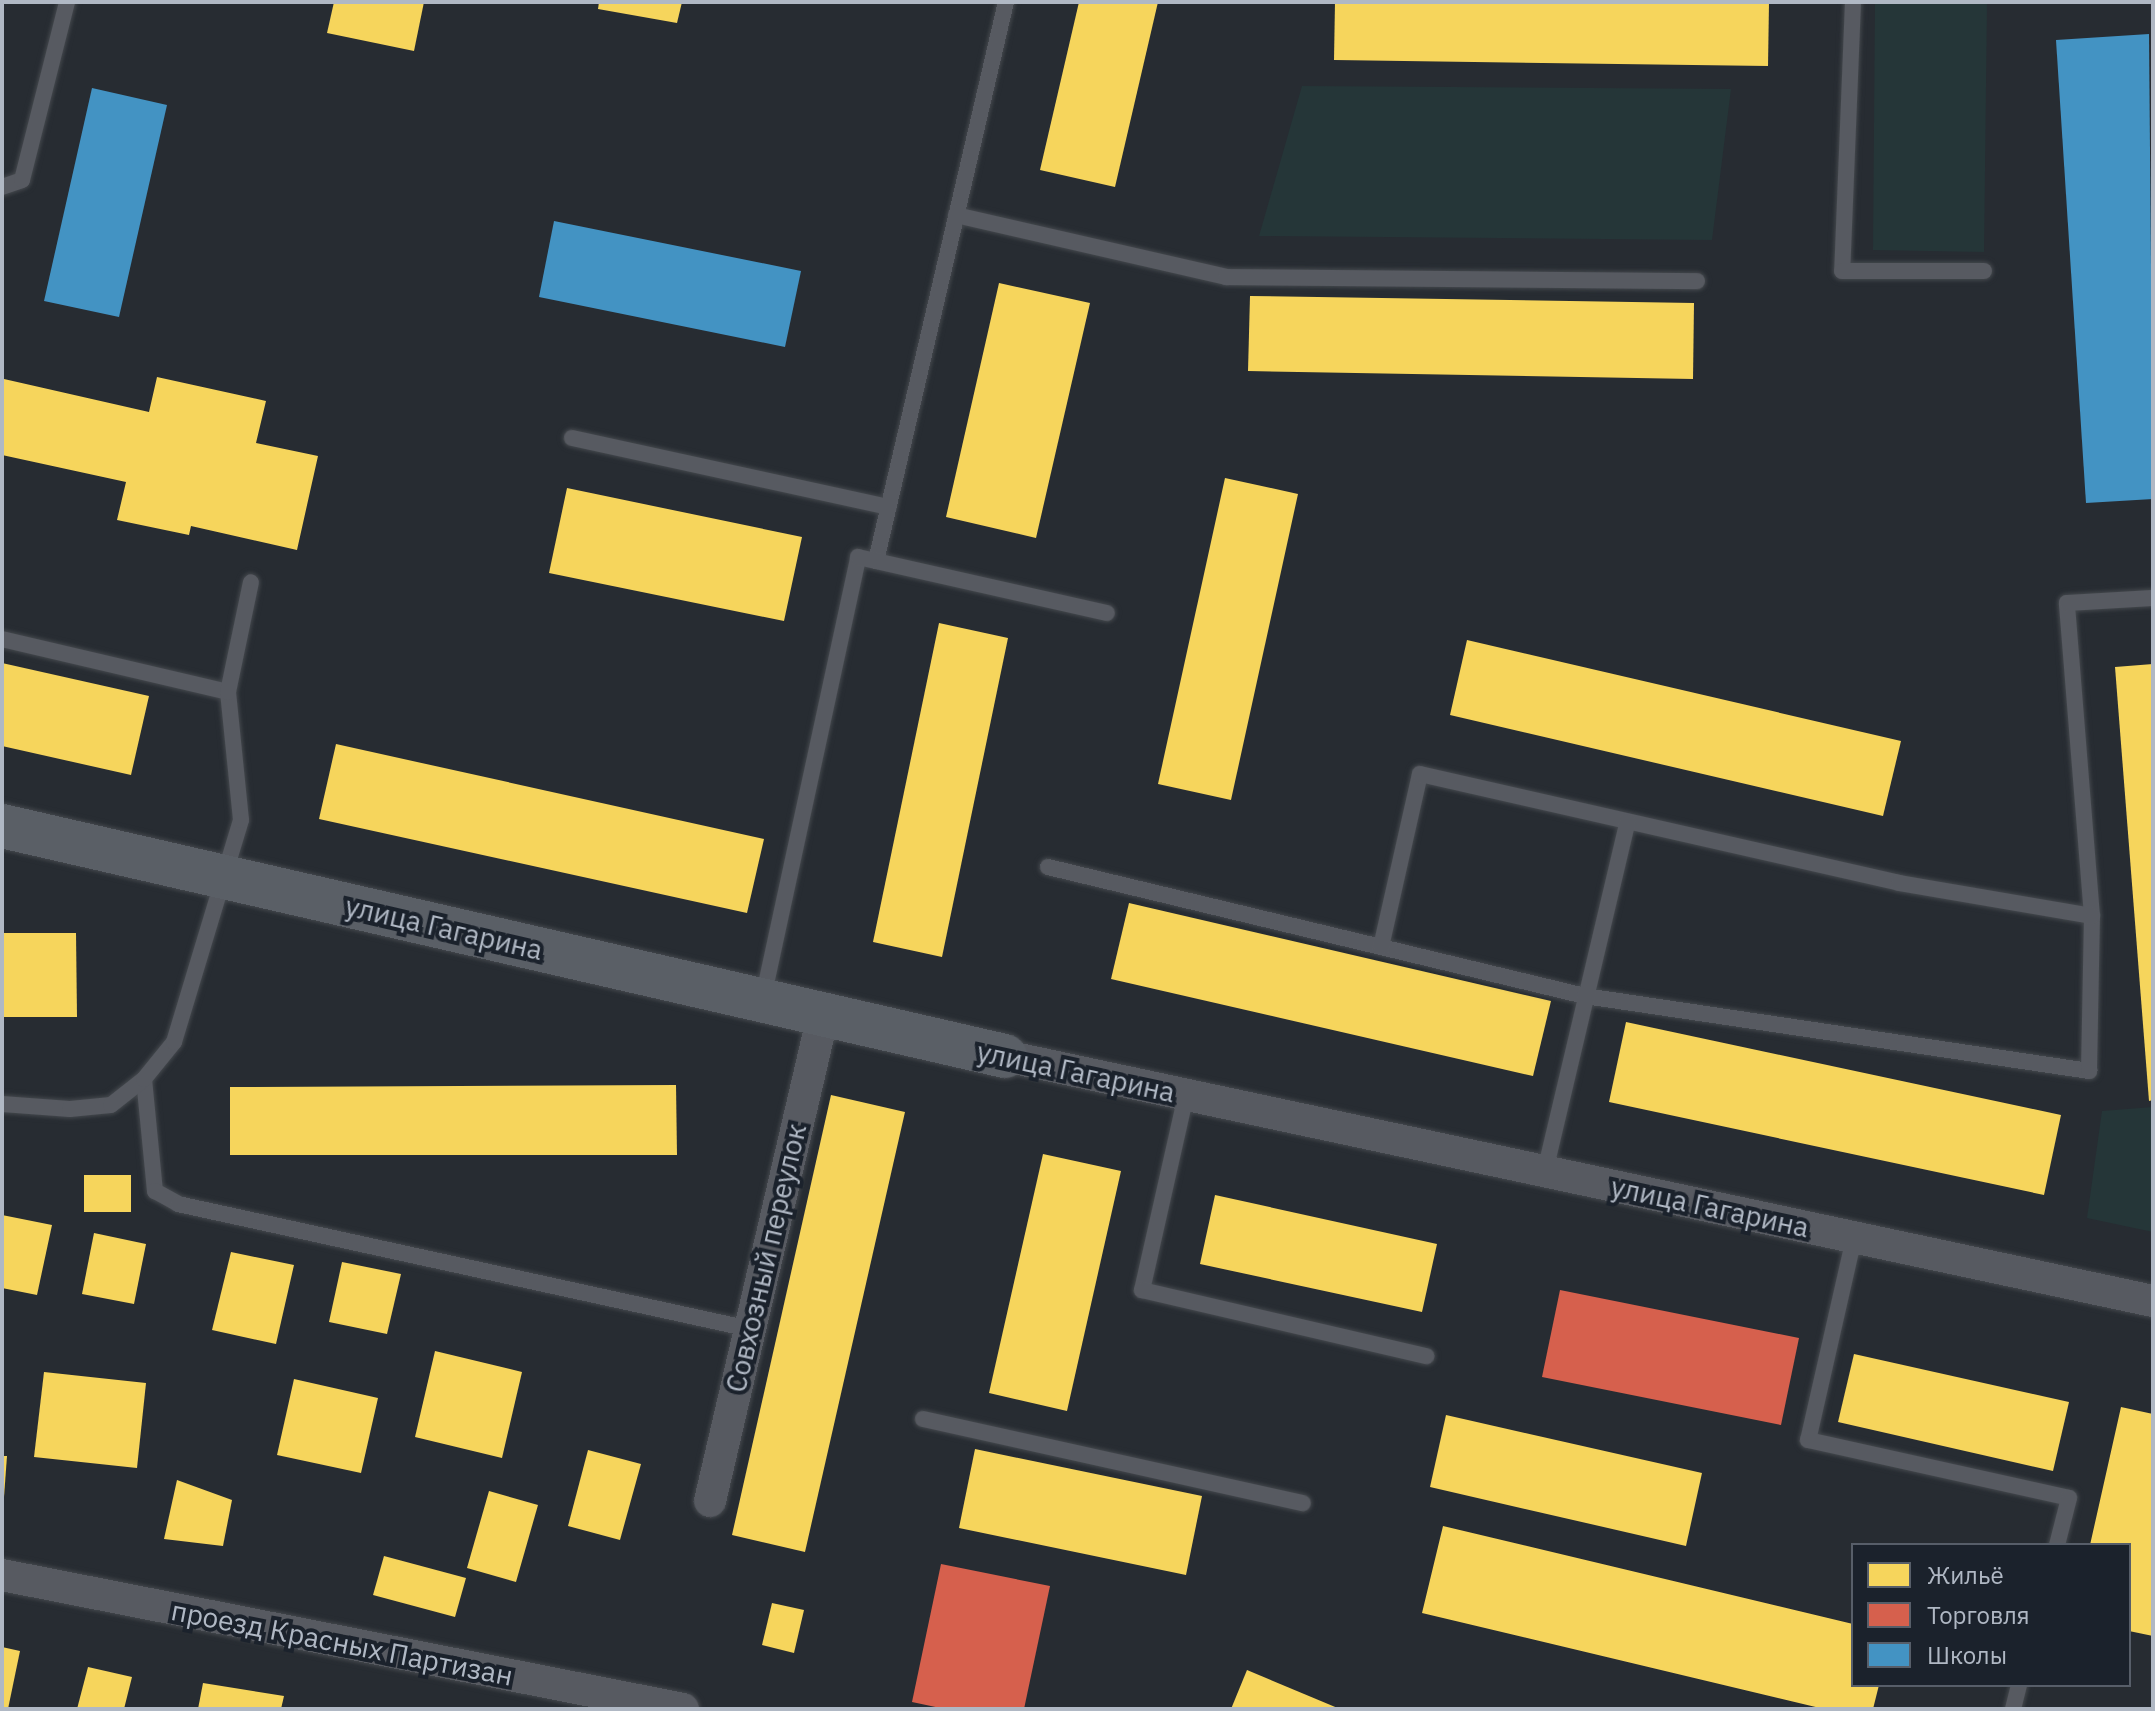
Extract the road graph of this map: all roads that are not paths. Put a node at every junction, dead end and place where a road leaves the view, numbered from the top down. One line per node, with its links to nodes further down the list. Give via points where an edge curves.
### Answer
1 (67, 2): 4 (lane, via 22,180)
2 (1006, 2): 5 (lane)
3 (1853, 2): 6 (lane, via 1842,271)
4 (2, 187)
5 (956, 215): 7 (lane, via 1226,277); 9 (lane)
6 (1984, 271)
7 (1697, 281)
8 (572, 438): 9 (lane)
9 (889, 507): 10 (lane)
10 (876, 561): 13 (lane); 23 (lane, via 858,557)
11 (251, 582): 15 (lane)
12 (2153, 598): 20 (lane, via 2067,603)
13 (1107, 613)
14 (2, 639): 15 (lane)
15 (228, 692): 19 (lane, via 241,820)
16 (1627, 823): 20 (lane, via 1899,883); 21 (lane, via 1420,774); 22 (lane)
17 (2, 826): 19 (street, улица Гагарина)
18 (1048, 867): 21 (lane)
19 (224, 877): 23 (street, улица Гагарина); 26 (lane, via 174,1042)
20 (2092, 916): 22 (lane, via 2089,1071)
21 (1381, 947): 22 (lane)
22 (1585, 996): 29 (lane)
23 (763, 1001): 24 (street, улица Гагарина)
24 (823, 1014): 25 (street, улица Гагарина); 32 (street, Совхозный переулок)
25 (1005, 1056): 27 (street, улица Гагарина)
26 (144, 1079): 28 (lane, via 111,1105 70,1109); 32 (lane, via 155,1191 178,1204)
27 (1186, 1095): 29 (street, улица Гагарина); 33 (lane, via 1142,1290)
28 (2, 1104)
29 (1545, 1171): 30 (street, улица Гагарина)
30 (1854, 1238): 31 (street, улица Гагарина); 37 (lane, via 1808,1440 2069,1498)
31 (2153, 1301)
32 (750, 1329): 35 (street, Совхозный переулок)
33 (1426, 1356)
34 (923, 1419): 36 (lane)
35 (710, 1501)
36 (1303, 1503)
37 (2058, 1543)
38 (2, 1575): 40 (street, проезд Красных Партизан)
39 (2018, 1687): 41 (lane)
40 (683, 1709)
41 (2013, 1709)

